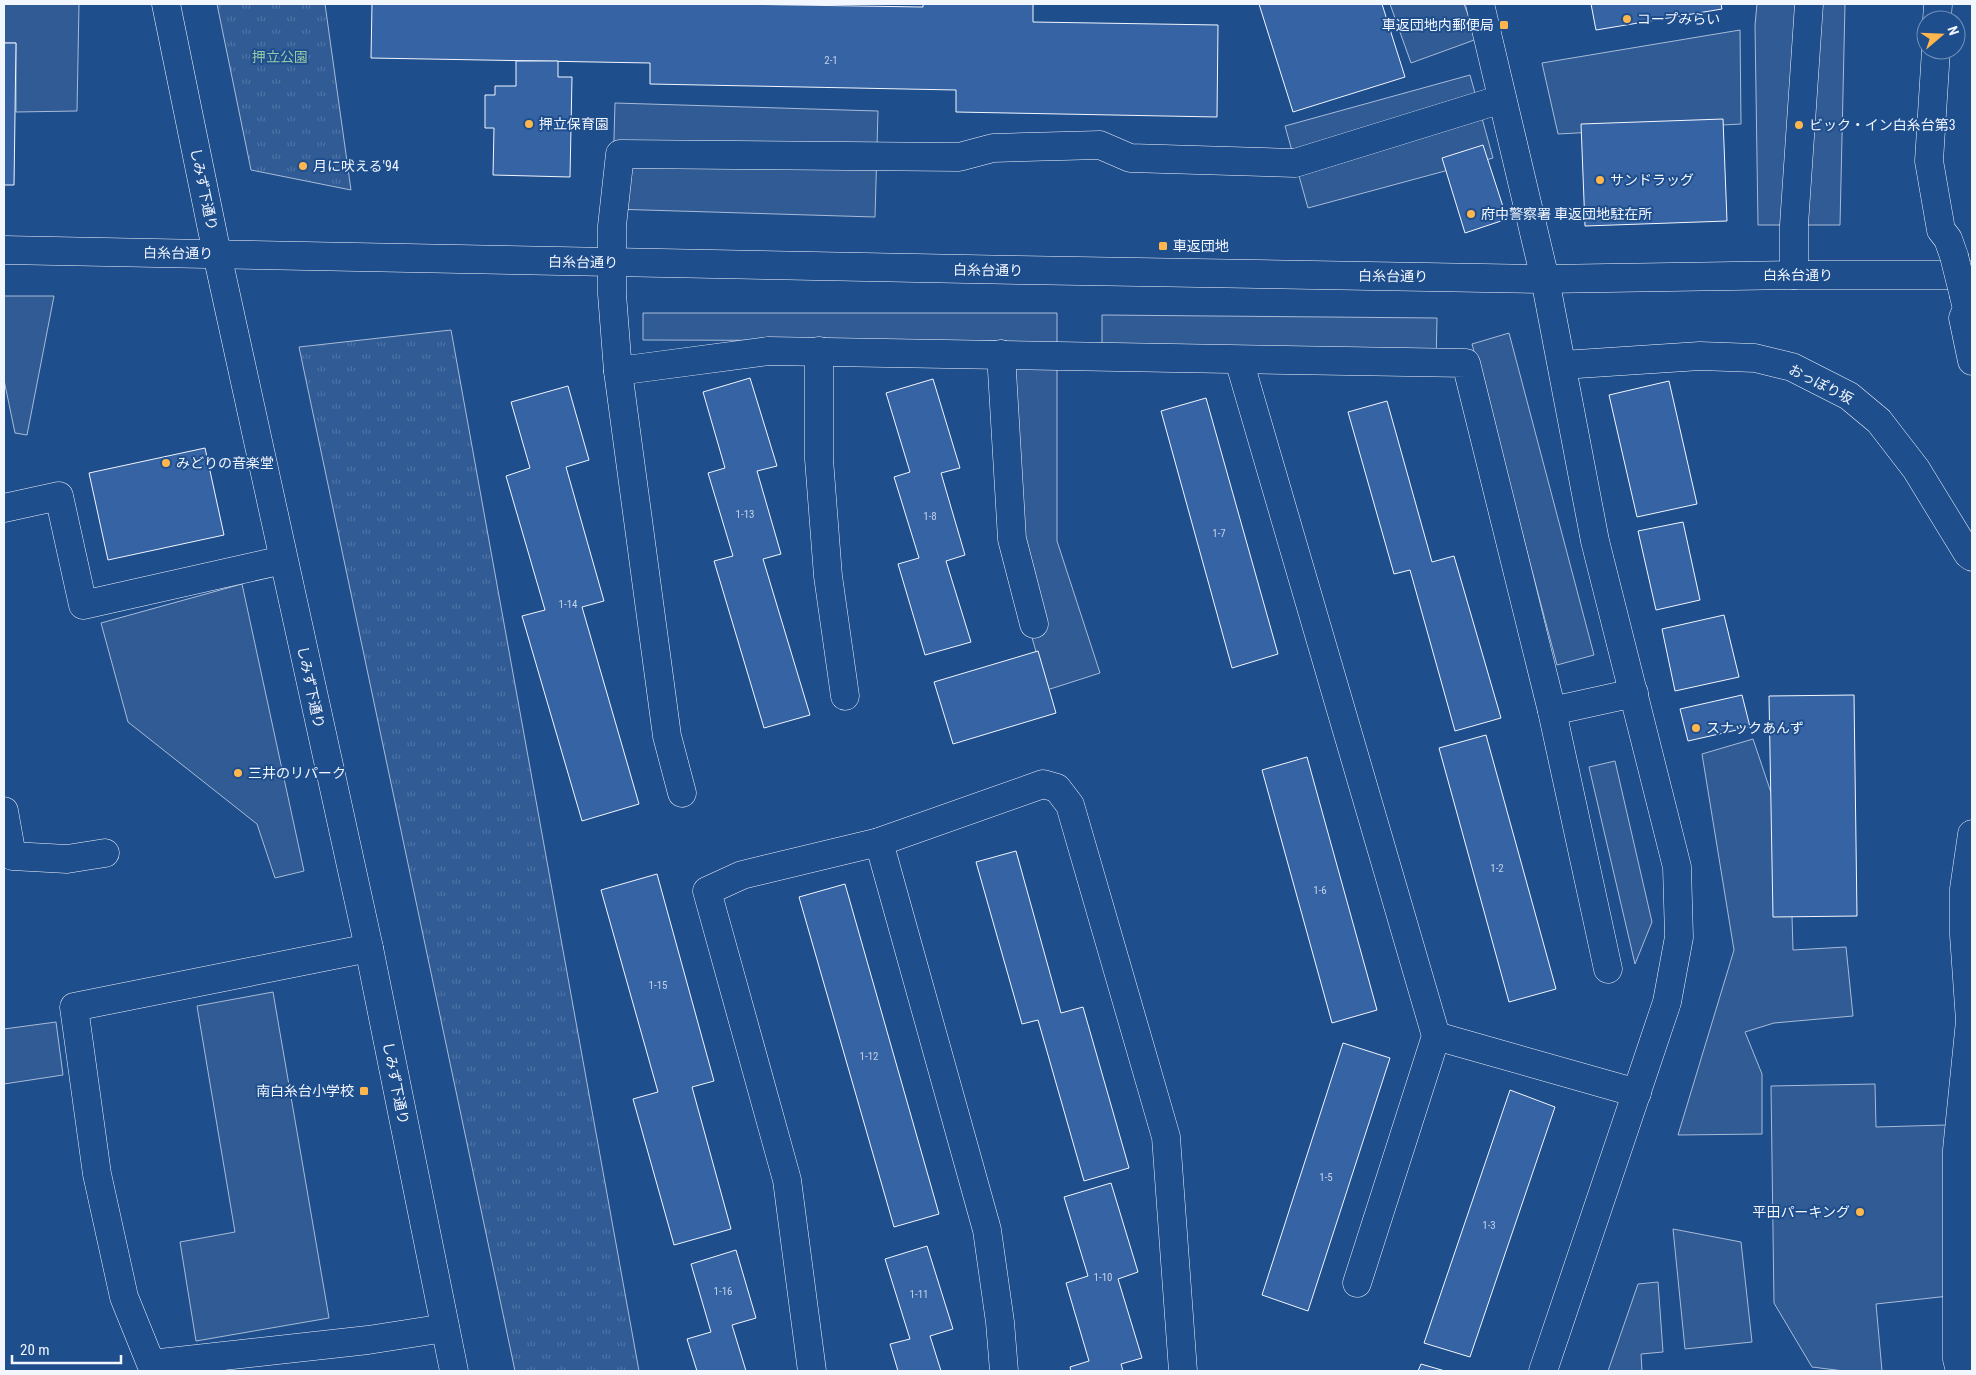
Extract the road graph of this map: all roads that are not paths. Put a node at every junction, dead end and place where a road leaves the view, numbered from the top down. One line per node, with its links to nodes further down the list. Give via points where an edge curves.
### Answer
1 (166, 4): 7 (street, しみず下通り)
2 (1480, 4): 5 (street)
3 (1809, 4): 9 (street, via 1794,225)
4 (1935, 60): 10 (street, via 1929,161 1941,230)
5 (1502, 99): 8 (street, via 1295,163 1130,158 1100,145 993,148 959,157 620,154 612,226); 11 (street)
6 (4, 250): 7 (street, 白糸台通り)
7 (217, 254): 8 (street, 白糸台通り); 20 (street, しみず下通り)
8 (612, 262): 11 (street, 白糸台通り); 17 (street)
9 (1794, 274): 10 (street, 白糸台通り); 11 (street, 白糸台通り)
10 (1964, 275): 15 (street, via 1963,318)
11 (1545, 278): 16 (street)
12 (819, 351): 13 (street); 17 (street, via 768,351); 23 (street, via 819,459 828,576)
13 (1001, 354): 14 (street); 21 (street, via 1012,539)
14 (1239, 360): 24 (street, via 1466,363); 32 (street)
15 (1972, 361)
16 (1562, 365): 19 (street, おっぽり坂, via 1700,356 1754,358 1792,367 1849,396 1879,421 1916,469); 22 (street, via 1595,541)
17 (618, 371): 25 (street, via 668,736)
18 (4, 508): 20 (street, via 59,496 83,605)
19 (1972, 558)
20 (283, 560): 30 (street, しみず下通り)
21 (1034, 624)
22 (1634, 692): 24 (street); 33 (street, via 1677,867 1679,937 1667,1002)
23 (845, 696)
24 (1552, 711): 31 (street)
25 (682, 793)
26 (4, 811): 29 (street, via 12,856 66,859)
27 (1972, 834): 41 (street, via 1964,889 1970,1021 1957,1150 1957,1359)
28 (879, 842): 37 (street, via 742,875 707,890 787,1180); 38 (street, via 987,1230); 39 (street, via 1043,784 1057,788 1070,805 1166,1137)
29 (105, 853)
30 (369, 948): 35 (street, しみず下通り); 35 (street, via 74,1007 97,1174 124,1297 151,1364 368,1340)
31 (1608, 969)
32 (1436, 1036): 33 (street); 34 (street)
33 (1637, 1092): 40 (street)
34 (1357, 1283)
35 (445, 1328): 36 (street, しみず下通り)
36 (454, 1371)
37 (812, 1371)
38 (1004, 1371)
39 (1183, 1371)
40 (1543, 1371)
41 (1960, 1371)

